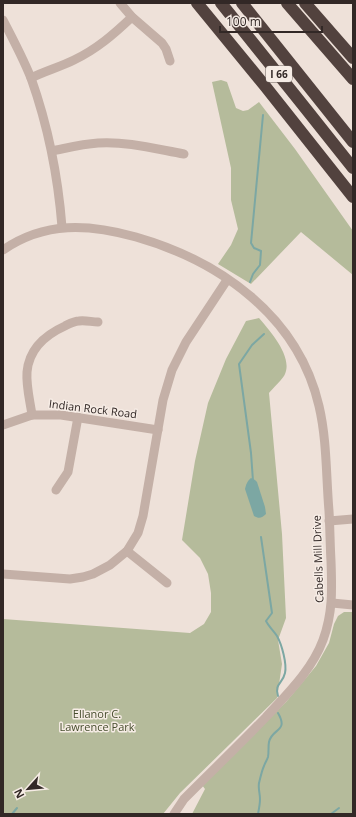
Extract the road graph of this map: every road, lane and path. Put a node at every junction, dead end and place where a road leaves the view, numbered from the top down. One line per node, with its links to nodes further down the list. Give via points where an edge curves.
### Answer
1 (120, 3): 7 (street)
2 (197, 3): 21 (highway)
3 (221, 3): 16 (highway, I 66)
4 (242, 3): 15 (highway)
5 (287, 3): 9 (highway)
6 (306, 3): 10 (highway)
7 (132, 17): 11 (street, via 162,43); 12 (street, via 92,50)
8 (3, 20): 12 (street)
9 (334, 58): 13 (highway); 14 (highway)
10 (353, 58)
11 (170, 61)
12 (31, 78): 17 (street)
13 (353, 79)
14 (353, 84)
15 (353, 142)
16 (335, 146): 19 (highway); 20 (highway, I 66)
17 (52, 151): 18 (street, via 108,143); 22 (street)
18 (184, 154)
19 (353, 163)
20 (353, 168)
21 (353, 197)
22 (62, 227): 23 (street, Cabells Mill Drive, via 32,235); 24 (street, Cabells Mill Drive, via 104,230 150,241 193,259)
23 (3, 250)
24 (227, 280): 29 (street, via 178,357 167,384); 32 (street, Cabells Mill Drive, via 274,318 307,370 316,394 321,419)
25 (98, 322): 26 (street, via 80,321 68,325 48,335 39,343 30,359 27,372)
26 (32, 415): 27 (street, Indian Rock Road); 28 (street, Indian Rock Road)
27 (78, 417): 29 (street, Indian Rock Road); 30 (street, via 68,472)
28 (3, 425)
29 (158, 430): 33 (street, via 143,516 138,533)
30 (56, 490)
31 (353, 519): 32 (street)
32 (329, 521): 36 (street, Cabells Mill Drive)
33 (127, 551): 34 (street, via 102,570 82,577 70,579); 35 (street)
34 (3, 574)
35 (167, 584)
36 (332, 603): 37 (street); 38 (street, Cabells Mill Drive, via 324,639 306,671 284,698 184,799)
37 (353, 605)
38 (174, 814)

